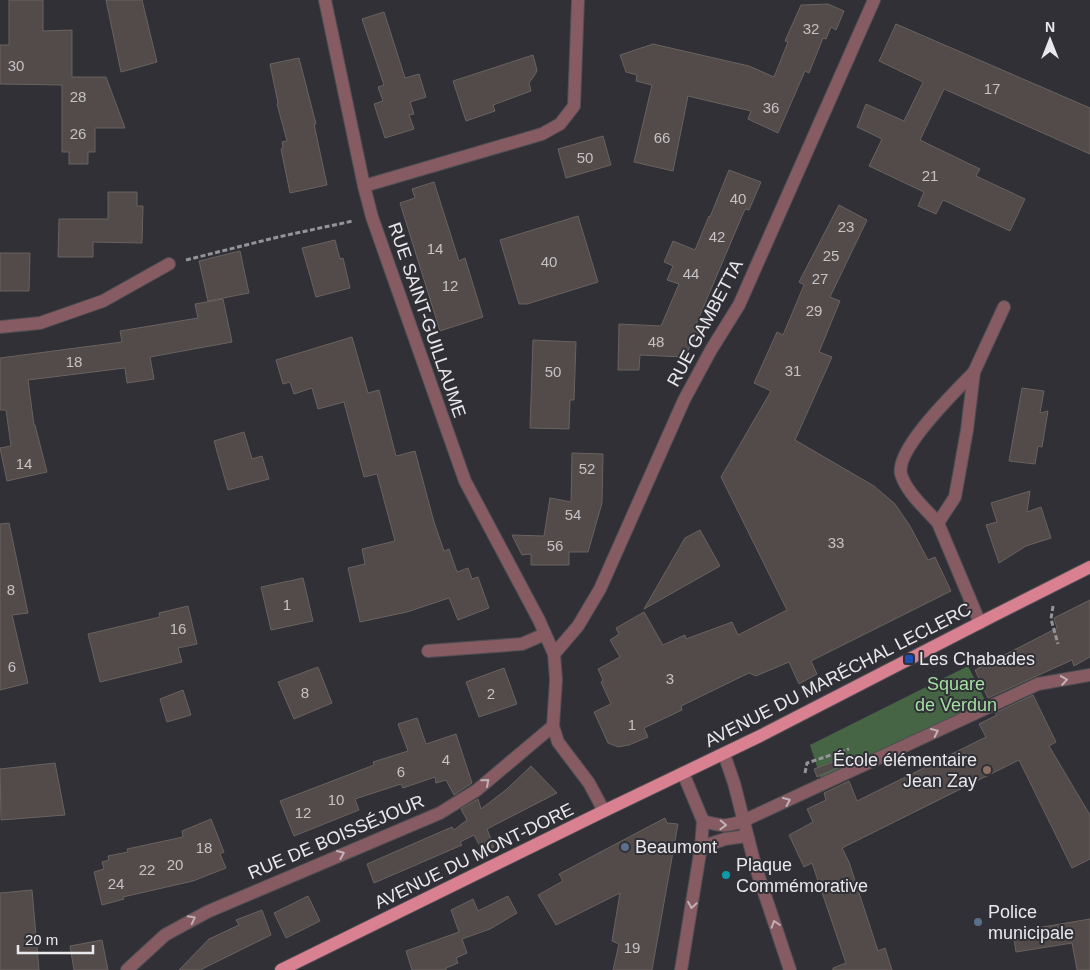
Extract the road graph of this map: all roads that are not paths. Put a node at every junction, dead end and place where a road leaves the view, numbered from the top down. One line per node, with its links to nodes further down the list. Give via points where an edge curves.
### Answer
1 (325, 0): 4 (street, RUE SAINT-GUILLAUME)
2 (578, 0): 4 (street, via 574,106 560,124 542,134)
3 (874, 0): 14 (street, RUE GAMBETTA, via 739,305 684,400 600,589 578,626)
4 (364, 186): 12 (street, RUE SAINT-GUILLAUME, via 465,482)
5 (169, 264): 7 (street, via 103,301 40,323)
6 (1004, 307): 8 (street)
7 (0, 327)
8 (974, 372): 9 (street, via 954,497); 9 (street, via 930,419 900,467 908,488)
9 (938, 523): 11 (street)
10 (1090, 567): 11 (main road, AVENUE DU MARÉCHAL LECLERC)
11 (980, 623): 17 (main road, AVENUE DU MARÉCHAL LECLERC)
12 (545, 634): 13 (street, via 522,644); 14 (street, RUE SAINT-GUILLAUME)
13 (428, 651)
14 (554, 654): 16 (street, RUE SAINT-GUILLAUME)
15 (1090, 675): 21 (street, one-way to 15, via 1038,684)
16 (553, 726): 19 (street, via 558,742); 24 (street, RUE DE BOISSÉJOUR, one-way to 16, via 165,935 207,912 440,813 477,790)
17 (724, 754): 18 (main road, AVENUE DU MARÉCHAL LECLERC); 21 (street)
18 (683, 773): 19 (main road, AVENUE DU MONT-DORE); 20 (street)
19 (604, 811): 25 (main road, AVENUE DU MONT-DORE)
20 (703, 821): 21 (street, one-way to 21, via 720,826); 23 (street)
21 (743, 821): 22 (street)
22 (747, 836): 23 (street, via 725,838); 27 (street, one-way to 22)
23 (701, 847): 26 (street, one-way to 26)
24 (127, 970)
25 (281, 970)
26 (681, 970)
27 (790, 970)

